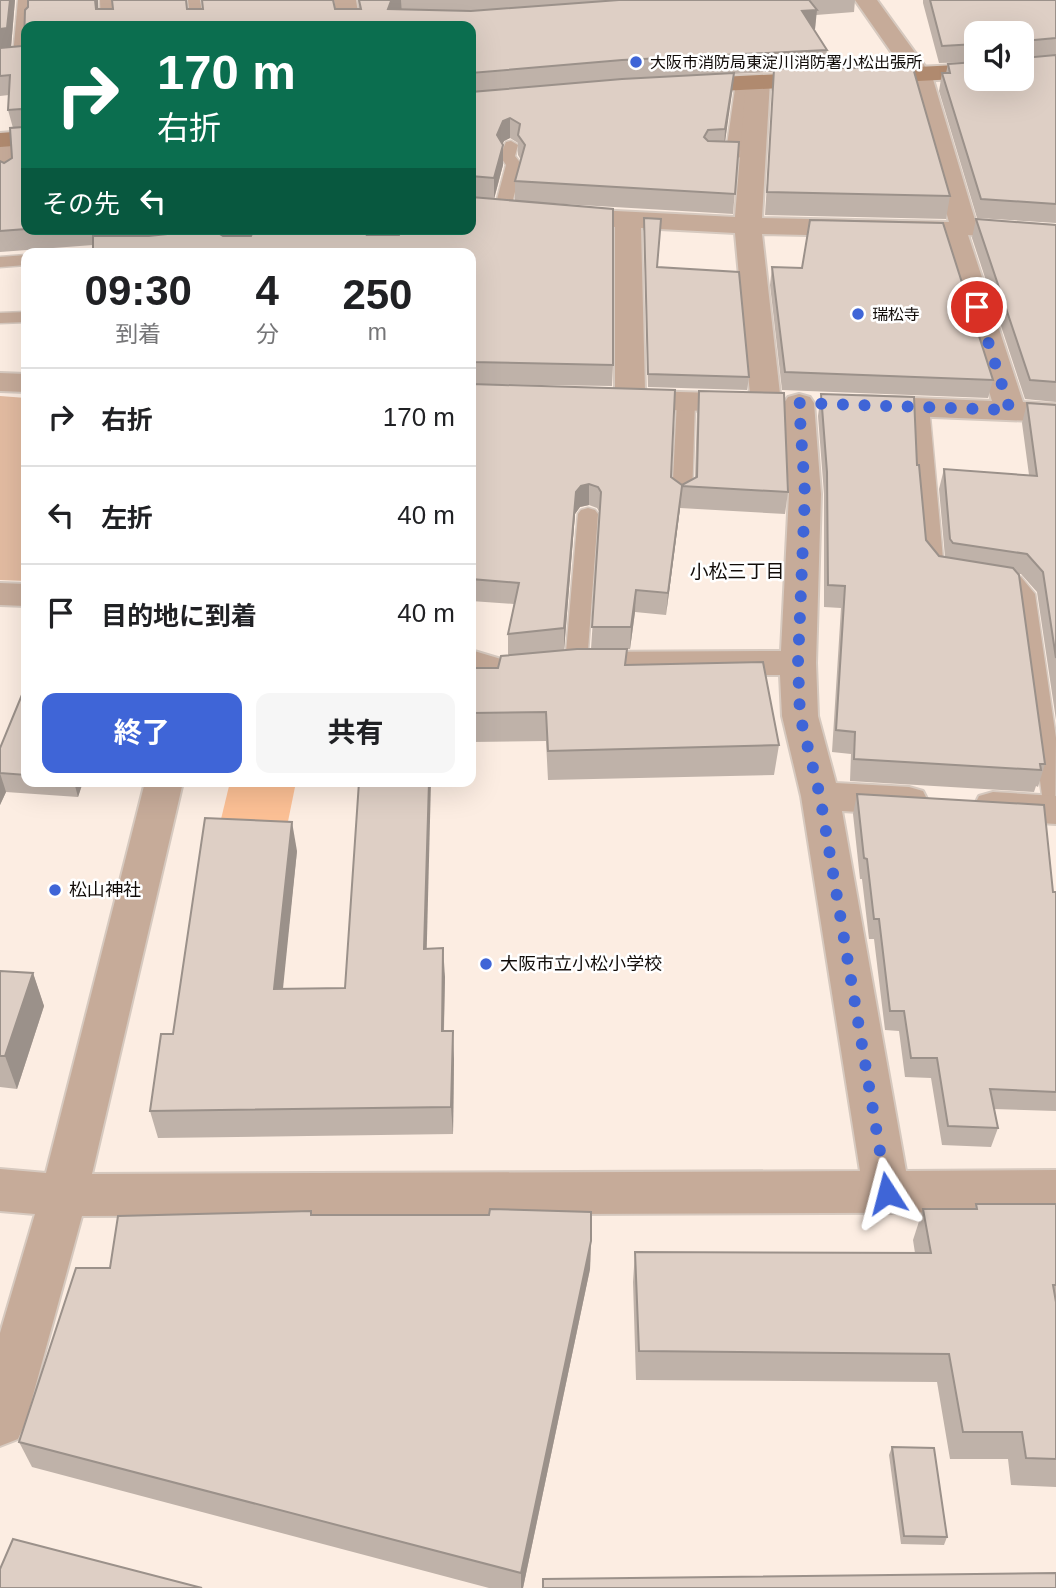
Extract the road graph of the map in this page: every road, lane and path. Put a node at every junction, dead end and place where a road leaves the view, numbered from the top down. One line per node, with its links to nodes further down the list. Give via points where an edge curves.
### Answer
1 (23, 0): 9 (lane)
2 (106, 0): 6 (lane)
3 (194, 0): 7 (lane)
4 (345, 0): 8 (street)
5 (866, 0): 11 (street)
6 (108, 21)
7 (197, 21)
8 (348, 21)
9 (15, 57)
10 (964, 72): 11 (street)
11 (920, 76): 12 (street); 22 (street)
12 (750, 82): 13 (street); 16 (lane, via 733,157); 21 (street)
13 (662, 87)
14 (10, 139): 17 (lane)
15 (512, 145): 19 (lane, via 507,156 514,165)
16 (712, 156)
17 (7, 176)
18 (476, 208): 19 (street)
19 (502, 211): 20 (street)
20 (628, 218): 21 (street); 31 (street)
21 (748, 226): 22 (street); 33 (street)
22 (958, 228): 23 (street); 35 (street)
23 (1056, 234)
24 (21, 260): 25 (lane)
25 (0, 262)
26 (21, 317): 27 (lane)
27 (0, 318)
28 (0, 382): 29 (street)
29 (21, 383)
30 (590, 398): 31 (street)
31 (630, 400): 32 (street)
32 (686, 401): 33 (street); 37 (lane)
33 (808, 404): 34 (street); 41 (street)
34 (920, 406): 35 (street); 46 (lane, via 933,561 941,571 1014,582 1025,594)
35 (1010, 410): 36 (street)
36 (1056, 413)
37 (681, 499)
38 (587, 514): 43 (lane)
39 (0, 594): 40 (street)
40 (21, 596)
41 (798, 663): 43 (street); 45 (street, via 800,716)
42 (476, 664): 43 (street, via 500,671)
43 (576, 664)
44 (163, 787): 50 (street)
45 (820, 796): 46 (street); 49 (street)
46 (1056, 810)
47 (0, 1190): 50 (street)
48 (1056, 1191): 49 (street)
49 (887, 1193): 50 (street)
50 (64, 1195): 51 (street)
51 (0, 1422)

